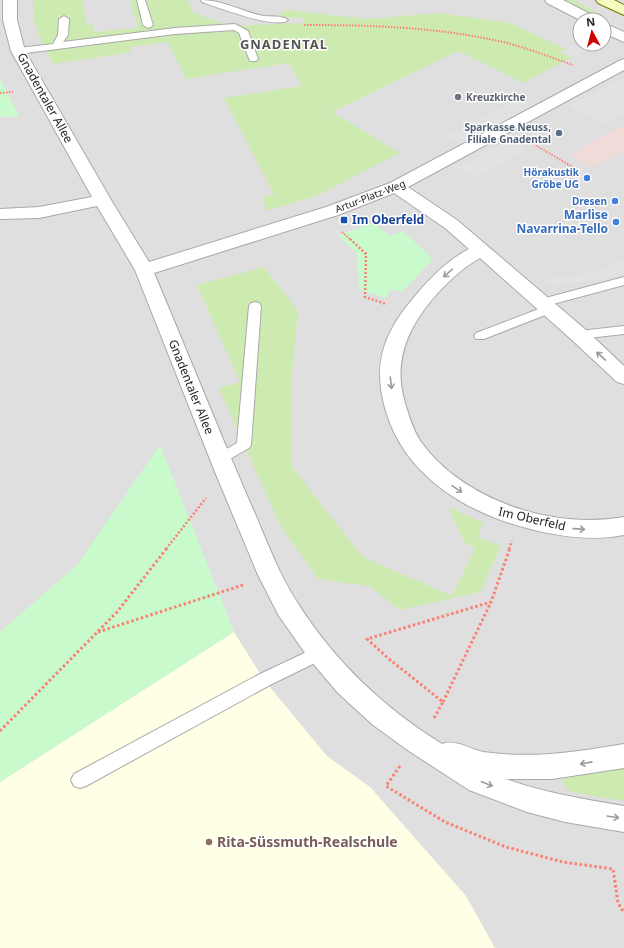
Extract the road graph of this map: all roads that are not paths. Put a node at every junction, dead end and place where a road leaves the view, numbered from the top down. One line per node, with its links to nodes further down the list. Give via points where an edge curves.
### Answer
1 (10, 0): 14 (street, Gnadentaler Allee, via 10,25)
2 (141, 0): 10 (lane)
3 (205, 0): 9 (lane, via 261,18)
4 (552, 0): 7 (street)
5 (603, 0): 6 (main road)
6 (624, 11)
7 (575, 12)
8 (64, 19): 13 (lane, via 63,35)
9 (283, 20)
10 (148, 26)
11 (612, 31): 12 (street)
12 (624, 38)
13 (56, 46): 14 (lane); 15 (lane, via 175,31 235,27 243,31)
14 (18, 51): 18 (street, Gnadentaler Allee)
15 (253, 59)
16 (624, 64): 17 (street, Artur-Platz-Weg)
17 (396, 187): 20 (street, via 451,224); 21 (street, Artur-Platz-Weg, via 324,213)
18 (102, 200): 19 (street, via 35,213); 21 (street, Gnadentaler Allee)
19 (0, 214)
20 (480, 252): 24 (street); 30 (street, Im Oberfeld, one-way to 30, via 444,276 412,313 394,346 389,365 390,382 397,418 404,434 423,460 453,487 489,508 520,518 570,528 603,529)
21 (144, 270): 29 (street, Gnadentaler Allee)
22 (624, 281): 24 (lane)
23 (255, 306): 29 (lane, via 244,445)
24 (546, 306): 26 (street); 27 (lane)
25 (624, 330): 26 (lane)
26 (579, 335): 28 (street, one-way to 26)
27 (480, 336)
28 (624, 377)
29 (223, 466): 31 (street, Gnadentaler Allee, via 270,575 288,609)
30 (624, 526)
31 (319, 652): 32 (street, Gnadentaler Allee, via 347,686 382,717); 34 (lane)
32 (418, 743): 33 (street, Gnadentaler Allee, one-way to 32, via 538,769 506,767 477,762); 35 (street, Gnadentaler Allee, one-way to 35, via 479,781 527,799 565,809)
33 (624, 756)
34 (80, 780)
35 (624, 819)

